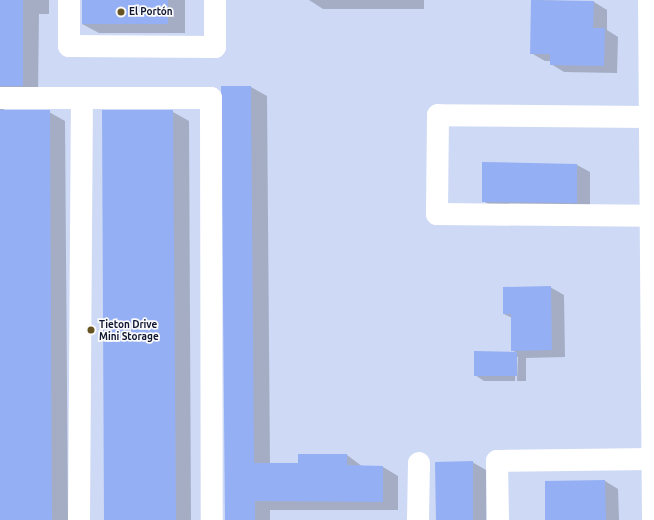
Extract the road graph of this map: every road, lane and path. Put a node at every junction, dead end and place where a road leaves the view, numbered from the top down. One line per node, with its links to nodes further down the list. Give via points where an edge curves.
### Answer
1 (69, 0): 2 (street, via 69,46 215,47)
2 (215, 0)
3 (649, 0): 6 (street)
4 (0, 98): 5 (street)
5 (82, 98): 10 (street); 11 (street, via 211,98)
6 (649, 117): 7 (street); 7 (street, via 438,115 437,214)
7 (650, 216): 8 (street)
8 (652, 459): 13 (street, via 497,461); 14 (street)
9 (419, 463): 12 (street)
10 (79, 520)
11 (212, 520)
12 (418, 520)
13 (498, 520)
14 (652, 520)

